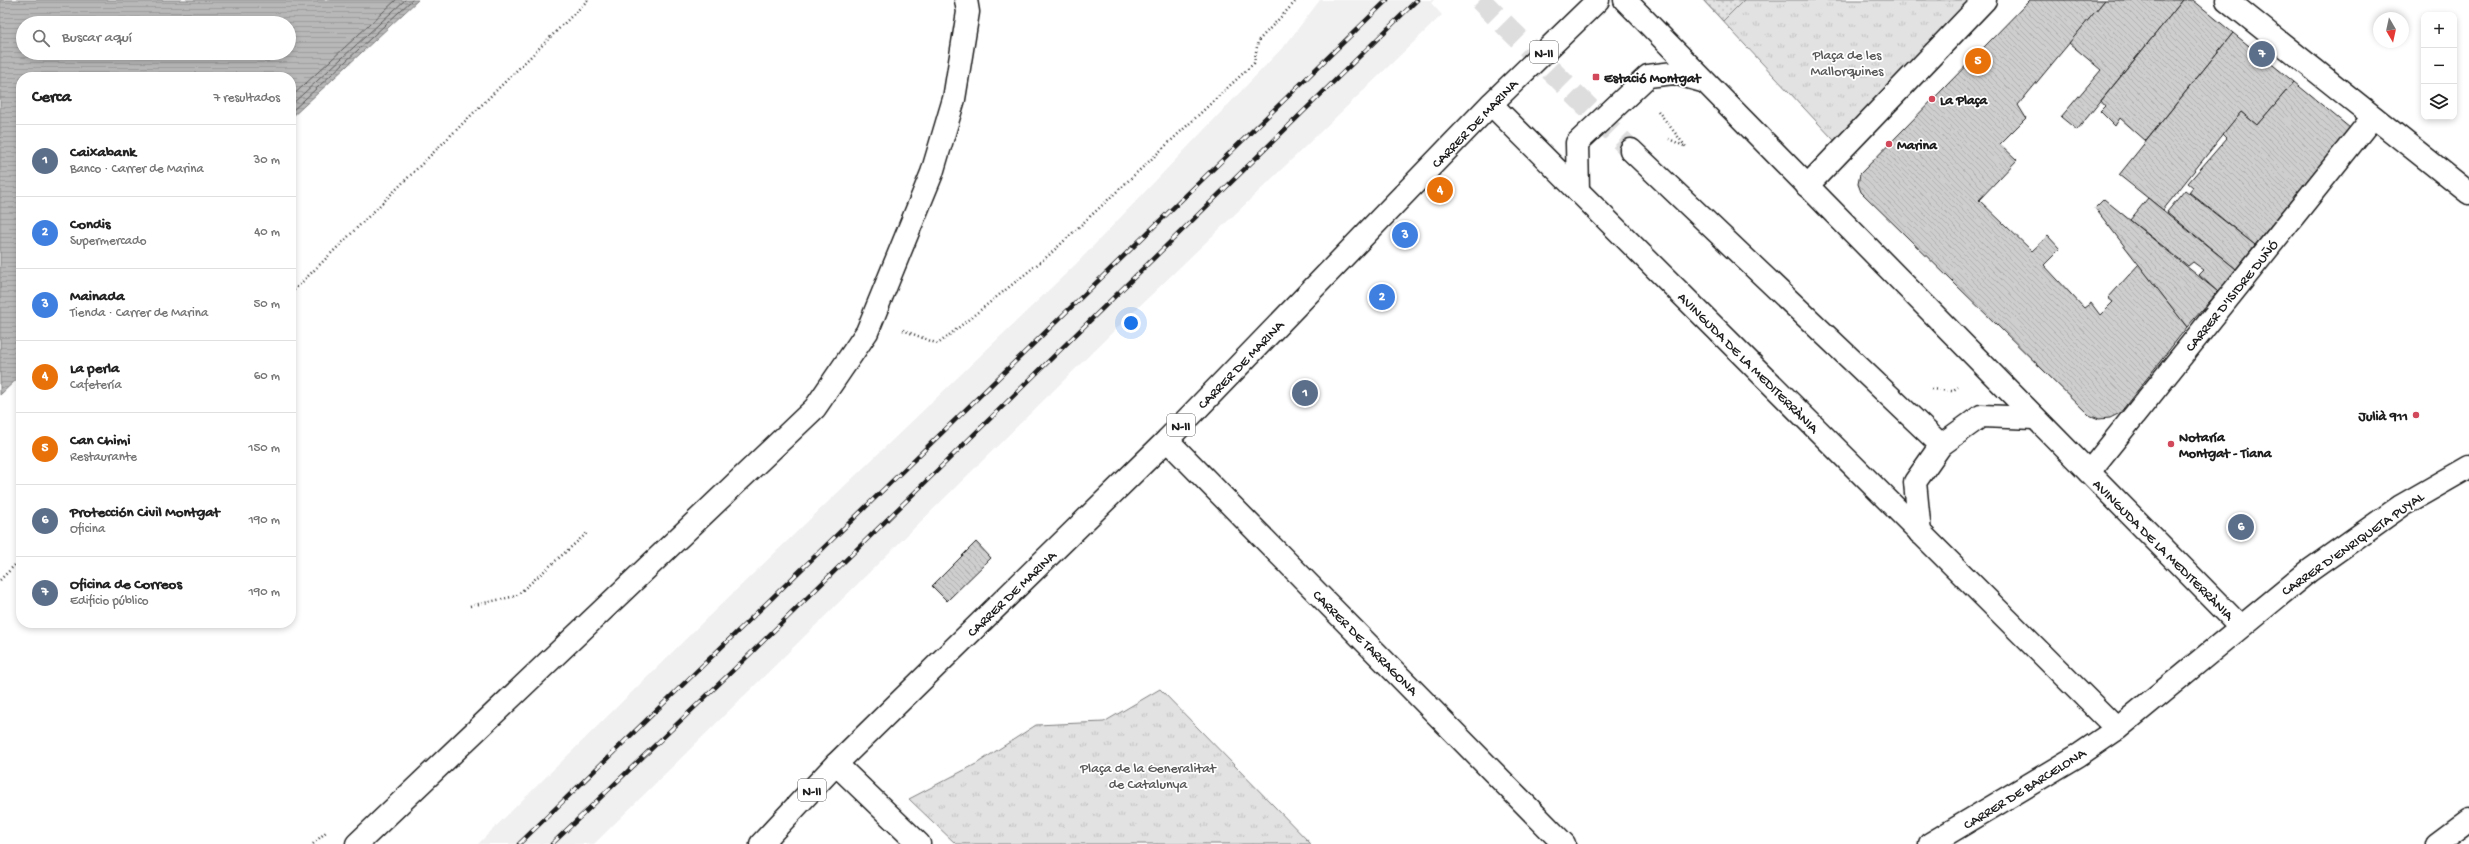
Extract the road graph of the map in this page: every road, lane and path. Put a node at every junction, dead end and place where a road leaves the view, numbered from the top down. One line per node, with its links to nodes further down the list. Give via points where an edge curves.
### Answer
1 (588, 0): 17 (path)
2 (966, 0): 35 (main road, via 968,12 954,100 932,173 867,332 815,408)
3 (1297, 0): 18 (path, via 1258,40 1254,63 1049,255 938,344)
4 (1598, 0): 9 (main road, CARRER DE MARINA / N-II)
5 (1625, 0): 8 (main road, AVINGUDA DE LA MEDITERRÀNIA)
6 (1985, 0): 14 (main road)
7 (2227, 0): 11 (main road)
8 (1705, 82): 14 (main road, AVINGUDA DE LA MEDITERRÀNIA); 15 (main road, AVINGUDA DE LA MEDITERRÀNIA, via 1674,73 1648,76 1577,144)
9 (1491, 104): 15 (main road, AVINGUDA DE LA MEDITERRÀNIA); 20 (main road, CARRER DE MARINA / N-II)
10 (1658, 110): 12 (path, via 1686,146)
11 (2373, 117): 16 (main road); 23 (main road, CARRER D'ISIDRE DUÑÓ)
12 (1665, 137)
13 (1631, 150): 21 (main road)
14 (1807, 186): 19 (main road, AVINGUDA DE LA MEDITERRÀNIA)
15 (1578, 191): 25 (main road, AVINGUDA DE LA MEDITERRÀNIA)
16 (2469, 193)
17 (296, 288)
18 (906, 330)
19 (2035, 418): 21 (main road, via 1981,416); 23 (main road, AVINGUDA DE LA MEDITERRÀNIA)
20 (1167, 440): 31 (main road, CARRER DE MARINA / N-II); 38 (main road, CARRER DE TARRAGONA)
21 (1940, 446): 25 (main road, via 1915,482)
22 (2469, 467): 29 (main road, CARRER D'ENRIQUETA PUYAL, via 2401,506 2353,539)
23 (2089, 472): 29 (main road, AVINGUDA DE LA MEDITERRÀNIA)
24 (587, 533): 28 (path, via 516,596)
25 (1920, 533): 30 (main road, AVINGUDA DE LA MEDITERRÀNIA)
26 (16, 564): 27 (path)
27 (0, 580)
28 (470, 606)
29 (2240, 626): 30 (main road, AVINGUDA DE LA MEDITERRÀNIA)
30 (2117, 728): 39 (main road, CARRER DE BARCELONA, via 2079,755)
31 (836, 764): 36 (main road, CARRER DE MARINA / N-II); 37 (main road)
32 (2469, 820): 40 (main road)
33 (330, 828): 34 (path)
34 (313, 844)
35 (357, 844)
36 (761, 844)
37 (919, 844)
38 (1564, 844)
39 (1930, 844)
40 (2437, 844)

